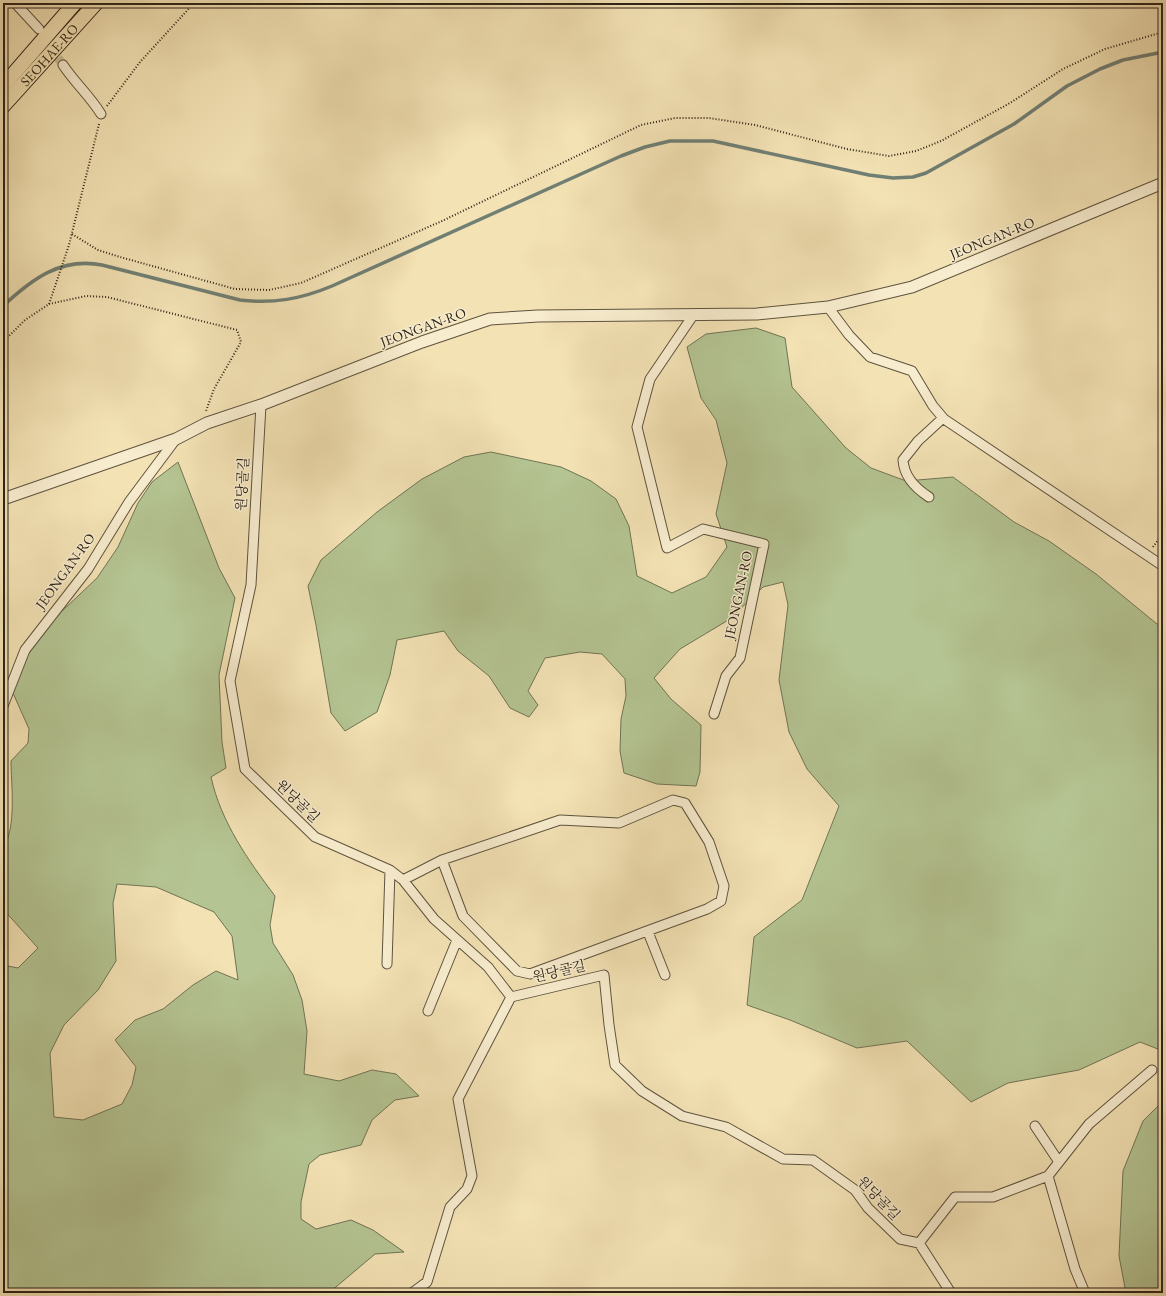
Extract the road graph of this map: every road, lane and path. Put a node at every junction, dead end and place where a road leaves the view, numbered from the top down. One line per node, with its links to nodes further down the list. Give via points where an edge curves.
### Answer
1 (15, 3): 5 (street)
2 (75, 3): 8 (main road, SEOHAE-RO)
3 (96, 3): 9 (main road, SEOHAE-RO)
4 (194, 3): 10 (path, via 140,62)
5 (39, 29)
6 (1163, 32): 12 (path, via 1105,48 1070,65 1010,103 941,141 916,151 889,156 847,150 755,125 710,118 675,118 641,125 442,221 300,283 269,290 235,289 136,261 98,250)
7 (63, 66): 10 (street, via 76,84 91,98)
8 (3, 86)
9 (3, 106)
10 (101, 114): 12 (path)
11 (1163, 184): 14 (street, JEONGAN-RO, via 912,287)
12 (72, 234): 13 (path)
13 (49, 304): 16 (path, via 25,320); 19 (path, via 86,296 107,297 237,330 241,342 214,389 205,412)
14 (828, 307): 15 (street, JEONGAN-RO, via 757,314); 18 (street, via 848,335 870,357 912,371)
15 (694, 314): 17 (street, JEONGAN-RO, via 490,319 422,342); 27 (street, JEONGAN-RO, via 650,379 637,427 667,548 703,529 764,544 740,658 726,676)
16 (3, 342)
17 (261, 405): 19 (street, JEONGAN-RO); 29 (street, 원당골길, via 251,585 230,680 245,769 315,837)
18 (943, 418): 21 (street, via 918,441 903,460 904,470 916,488); 24 (street)
19 (207, 423): 20 (street, JEONGAN-RO)
20 (176, 439): 22 (street, JEONGAN-RO); 26 (street, JEONGAN-RO, via 129,502 88,570 25,650)
21 (929, 498)
22 (3, 499)
23 (1163, 533): 24 (path)
24 (1147, 555): 25 (street)
25 (1163, 566)
26 (3, 706)
27 (714, 714)
28 (442, 860): 30 (street); 31 (street, via 463,916 517,971 530,974); 31 (street, via 560,820 619,823 673,800 686,803 709,842 724,886 721,900 707,909)
29 (390, 870): 30 (street, 원당골길); 33 (street)
30 (403, 880): 32 (street, 원당골길, via 434,919)
31 (648, 932): 34 (street)
32 (457, 940): 35 (street, 원당골길, via 488,967); 36 (street)
33 (387, 964)
34 (665, 975)
35 (511, 997): 41 (street, 원당골길, via 604,975 615,1065 642,1091 682,1116 726,1127 784,1159 813,1160 855,1190 868,1208 900,1239); 42 (street, via 458,1100 472,1176 467,1189 450,1207 427,1282)
36 (428, 1011)
37 (1152, 1070): 39 (street, via 1089,1124)
38 (1035, 1126): 39 (street)
39 (1059, 1162): 40 (street)
40 (1048, 1176): 41 (street, via 993,1197 955,1197); 44 (street)
41 (919, 1243): 43 (street)
42 (412, 1293)
43 (951, 1293)
44 (1085, 1293)

